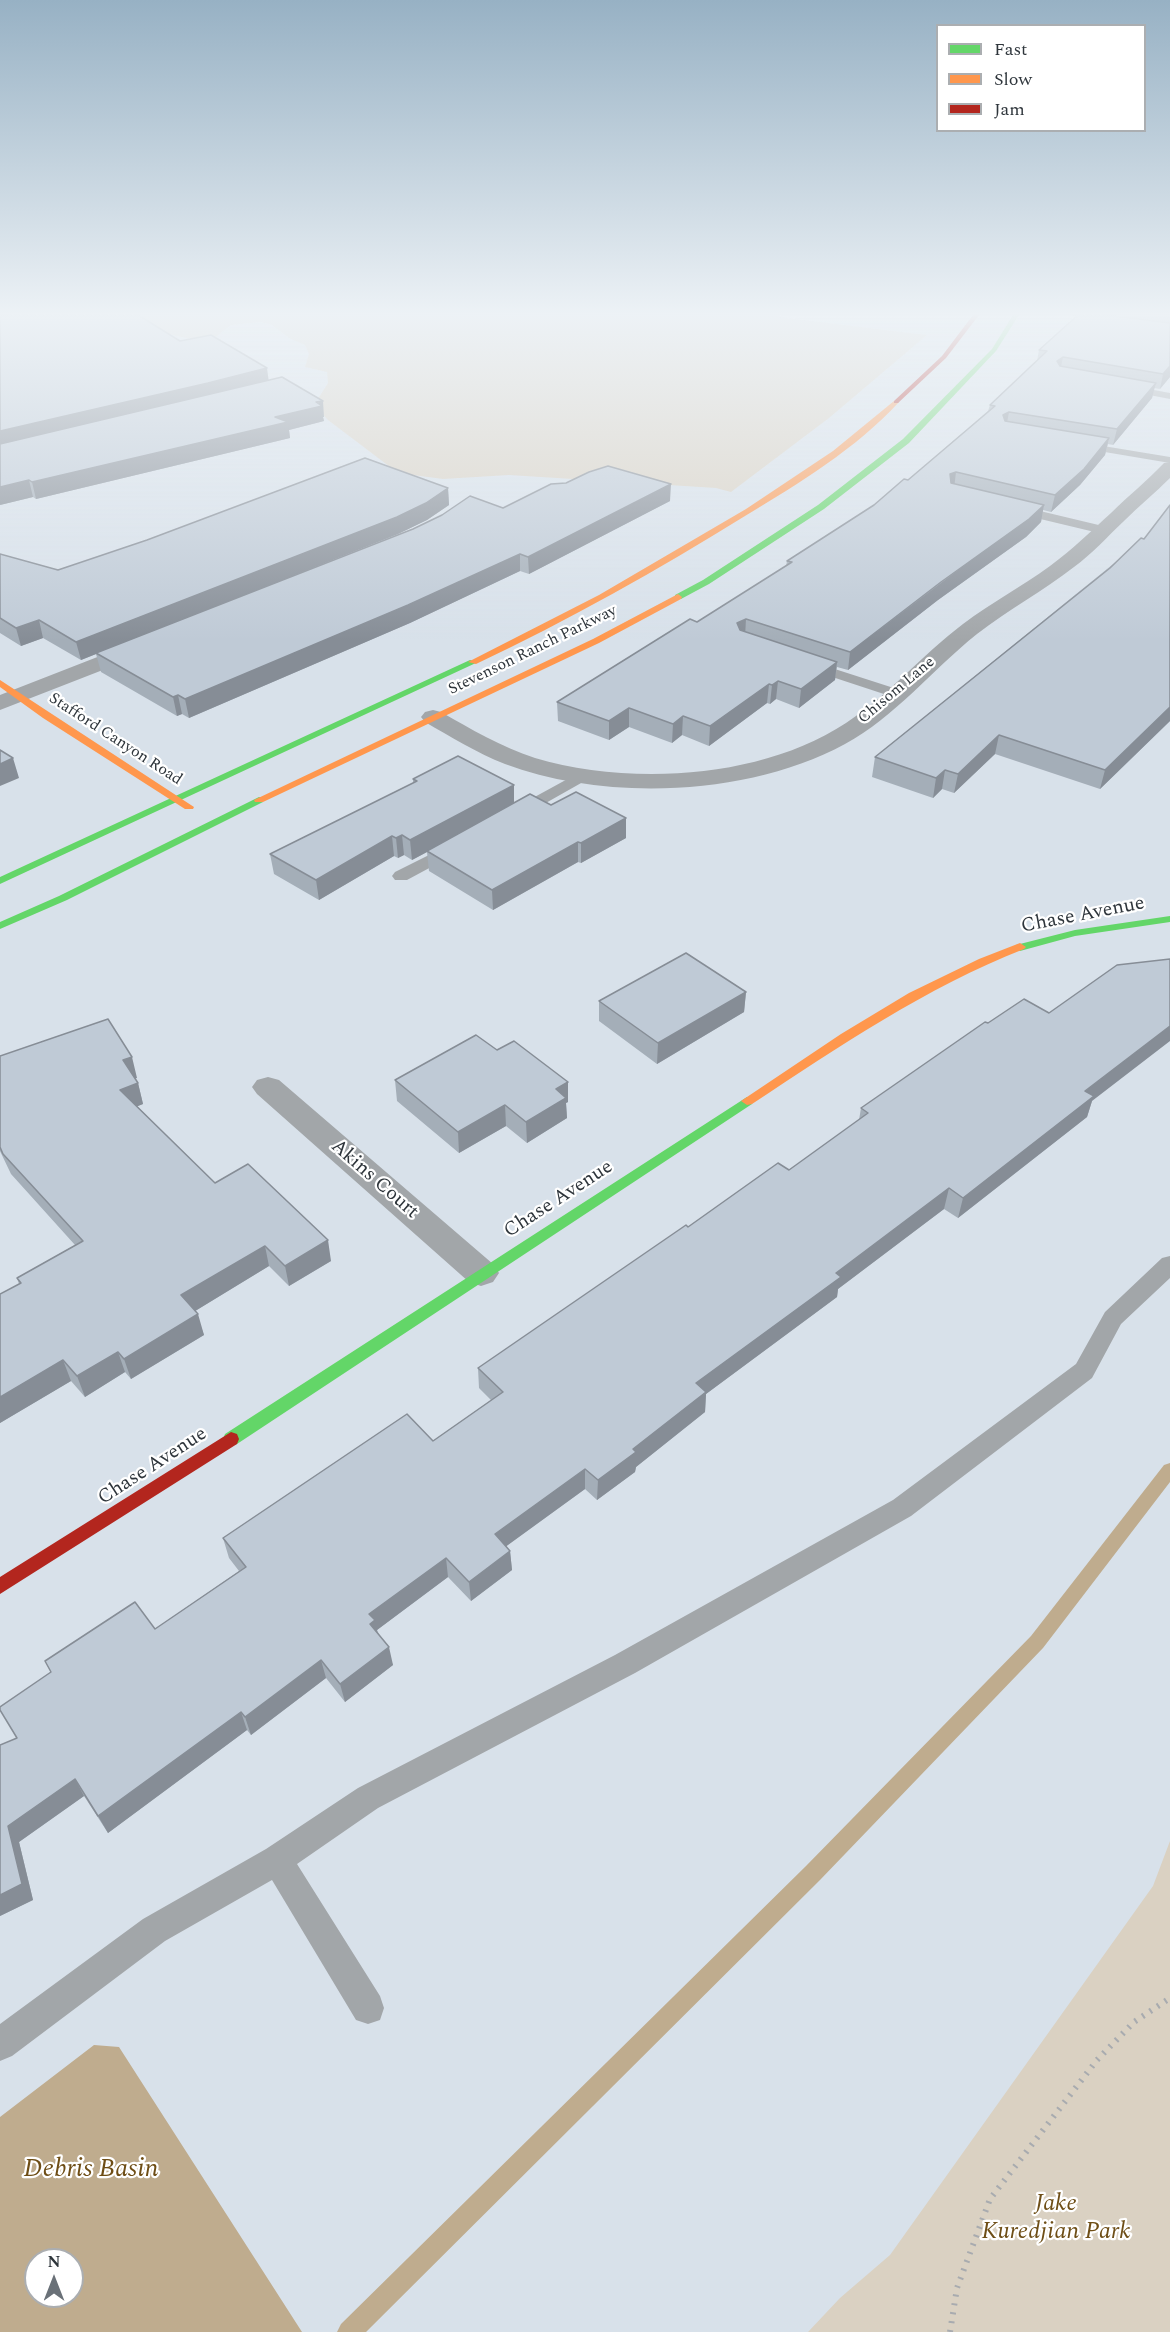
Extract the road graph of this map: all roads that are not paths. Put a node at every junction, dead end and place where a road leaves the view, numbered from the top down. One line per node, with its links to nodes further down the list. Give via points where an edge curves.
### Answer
1 (873, 424): 15 (main road, Stevenson Ranch Parkway, via 816,469 612,593 504,648)
2 (923, 424): 13 (main road, Stevenson Ranch Parkway, via 821,507 706,582 596,641)
3 (1065, 443): 4 (lane)
4 (1170, 460)
5 (1170, 467): 7 (street, Chisom Lane)
6 (999, 506): 7 (lane)
7 (1103, 530): 11 (street, Chisom Lane, via 1068,562 969,630)
8 (164, 638): 12 (street)
9 (799, 661): 11 (lane)
10 (0, 683): 12 (main road, Stafford Canyon Road)
11 (898, 694): 14 (street, Chisom Lane, via 836,739 797,757 711,777 664,781)
12 (9, 699): 15 (main road, Stafford Canyon Road)
13 (434, 717): 14 (street, Chisom Lane, via 525,762); 16 (main road, Stevenson Ranch Parkway)
14 (584, 775): 17 (lane)
15 (175, 799): 16 (main road, Stafford Canyon Road); 20 (main road, Stevenson Ranch Parkway)
16 (215, 822): 22 (main road, Stevenson Ranch Parkway)
17 (496, 824)
18 (464, 842): 19 (lane)
19 (401, 876)
20 (0, 881)
21 (1170, 920): 25 (main road, Chase Avenue, via 1060,935 1001,952 950,973)
22 (0, 926)
23 (268, 1087): 25 (street, Akins Court)
24 (1170, 1264): 27 (lane, via 1113,1318 1084,1371 902,1508 625,1664 368,1798)
25 (481, 1273): 26 (main road, Chase Avenue, via 169,1480)
26 (0, 1586)
27 (277, 1860): 28 (lane); 29 (lane, via 154,1930)
28 (368, 2008)
29 (0, 2044)

